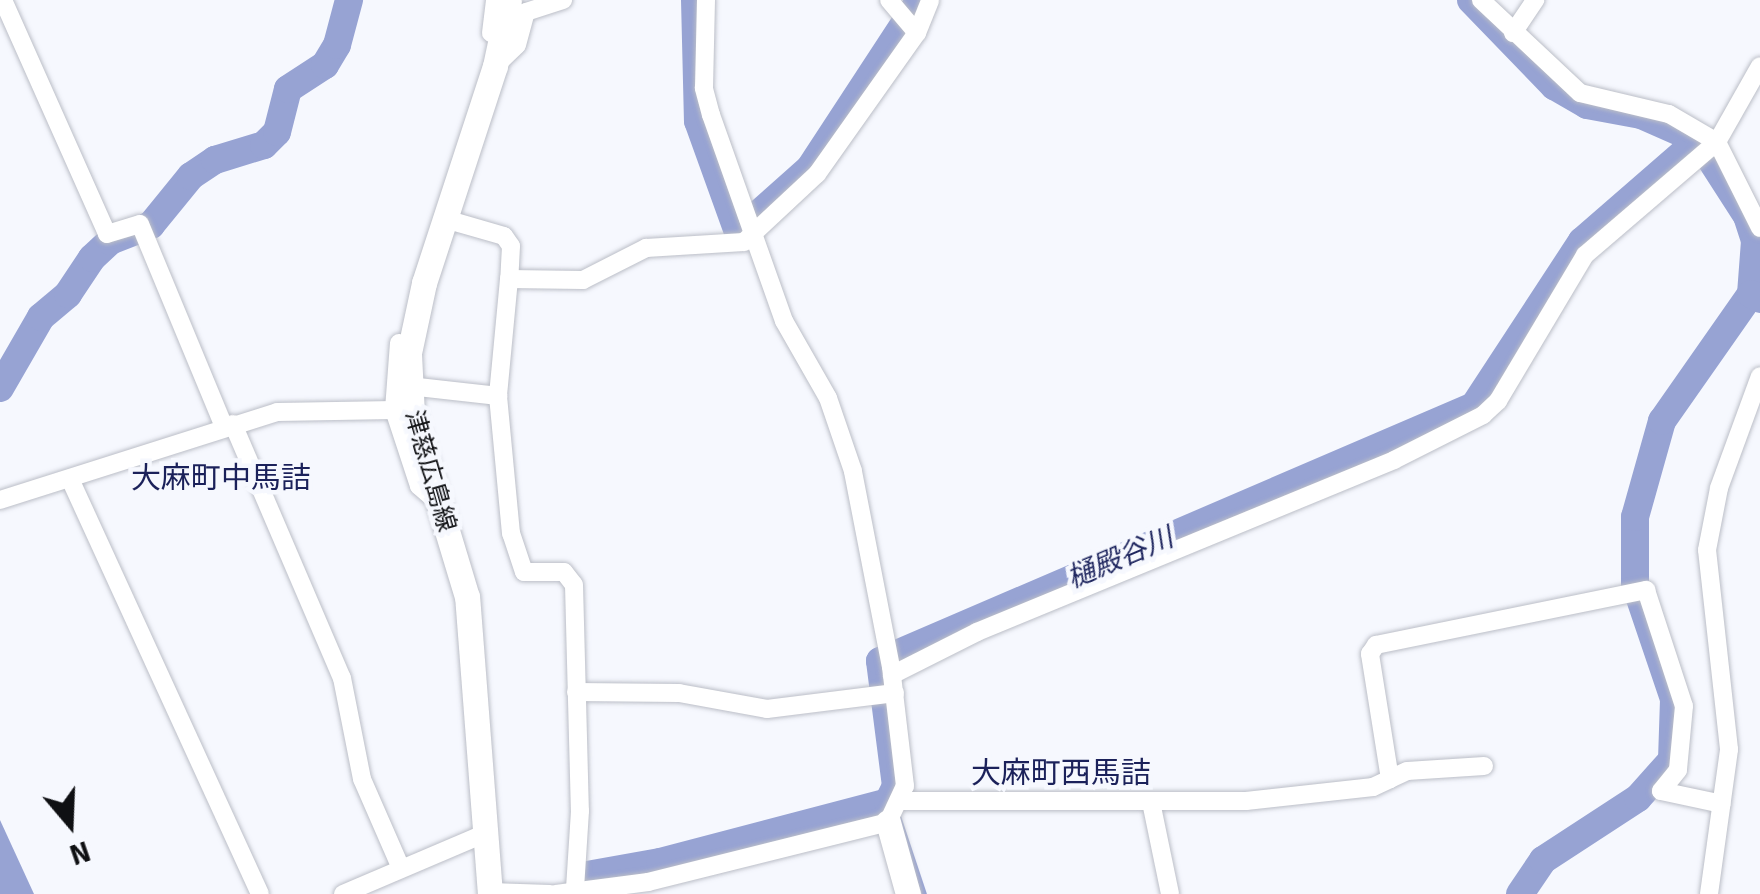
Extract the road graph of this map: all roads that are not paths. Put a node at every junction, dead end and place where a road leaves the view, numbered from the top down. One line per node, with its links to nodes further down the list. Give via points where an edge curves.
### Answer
1 (3, 0): 24 (street, via 108,234 142,229)
2 (495, 0): 12 (street)
3 (509, 0): 12 (main road, 津慈広島線)
4 (563, 0): 12 (street, via 526,12 517,44)
5 (706, 0): 16 (street, via 704,88)
6 (889, 0): 10 (street)
7 (930, 0): 10 (street)
8 (1481, 0): 11 (street)
9 (1535, 0): 11 (street)
10 (911, 27): 16 (street, via 817,174)
11 (1512, 33): 14 (street, via 1580,93 1670,114)
12 (496, 59): 15 (main road, 津慈広島線)
13 (1760, 66): 14 (street)
14 (1708, 149): 17 (street); 28 (street, via 1586,255 1483,415 1394,460)
15 (445, 219): 18 (street, via 504,236 511,246); 19 (main road, 津慈広島線)
16 (747, 227): 18 (street, via 744,242 646,248 583,280); 28 (street, via 784,321 843,434)
17 (1760, 228)
18 (509, 279): 22 (street)
19 (412, 325): 21 (main road, 津慈広島線); 23 (street, via 399,342)
20 (1760, 376): 33 (street, via 1720,488 1707,550 1726,709)
21 (409, 386): 22 (street); 27 (main road, 津慈広島線)
22 (498, 396): 29 (street, via 520,566 564,572 574,585)
23 (390, 410): 24 (street, via 298,408); 27 (street, via 414,472)
24 (228, 426): 25 (street); 36 (street, via 342,678 362,778)
25 (70, 478): 26 (street); 39 (street)
26 (0, 500)
27 (436, 501): 35 (main road, 津慈広島線, via 467,597)
28 (892, 672): 29 (street, via 768,709 679,693); 34 (street)
29 (576, 692): 37 (street)
30 (1484, 766): 31 (street, via 1406,771)
31 (1390, 779): 32 (street, via 1372,787 1246,801); 33 (street, via 1370,654 1376,645 1646,590 1684,706 1683,752 1661,791)
32 (1151, 802): 34 (street); 43 (street)
33 (1722, 804): 44 (street)
34 (896, 812): 37 (street, via 648,882); 42 (main road)
35 (484, 834): 36 (street); 38 (main road, 津慈広島線)
36 (400, 866): 40 (street)
37 (580, 889): 41 (street)
38 (490, 893): 41 (street)
39 (260, 894)
40 (343, 894)
41 (553, 894)
42 (908, 894)
43 (1170, 894)
44 (1709, 894)

